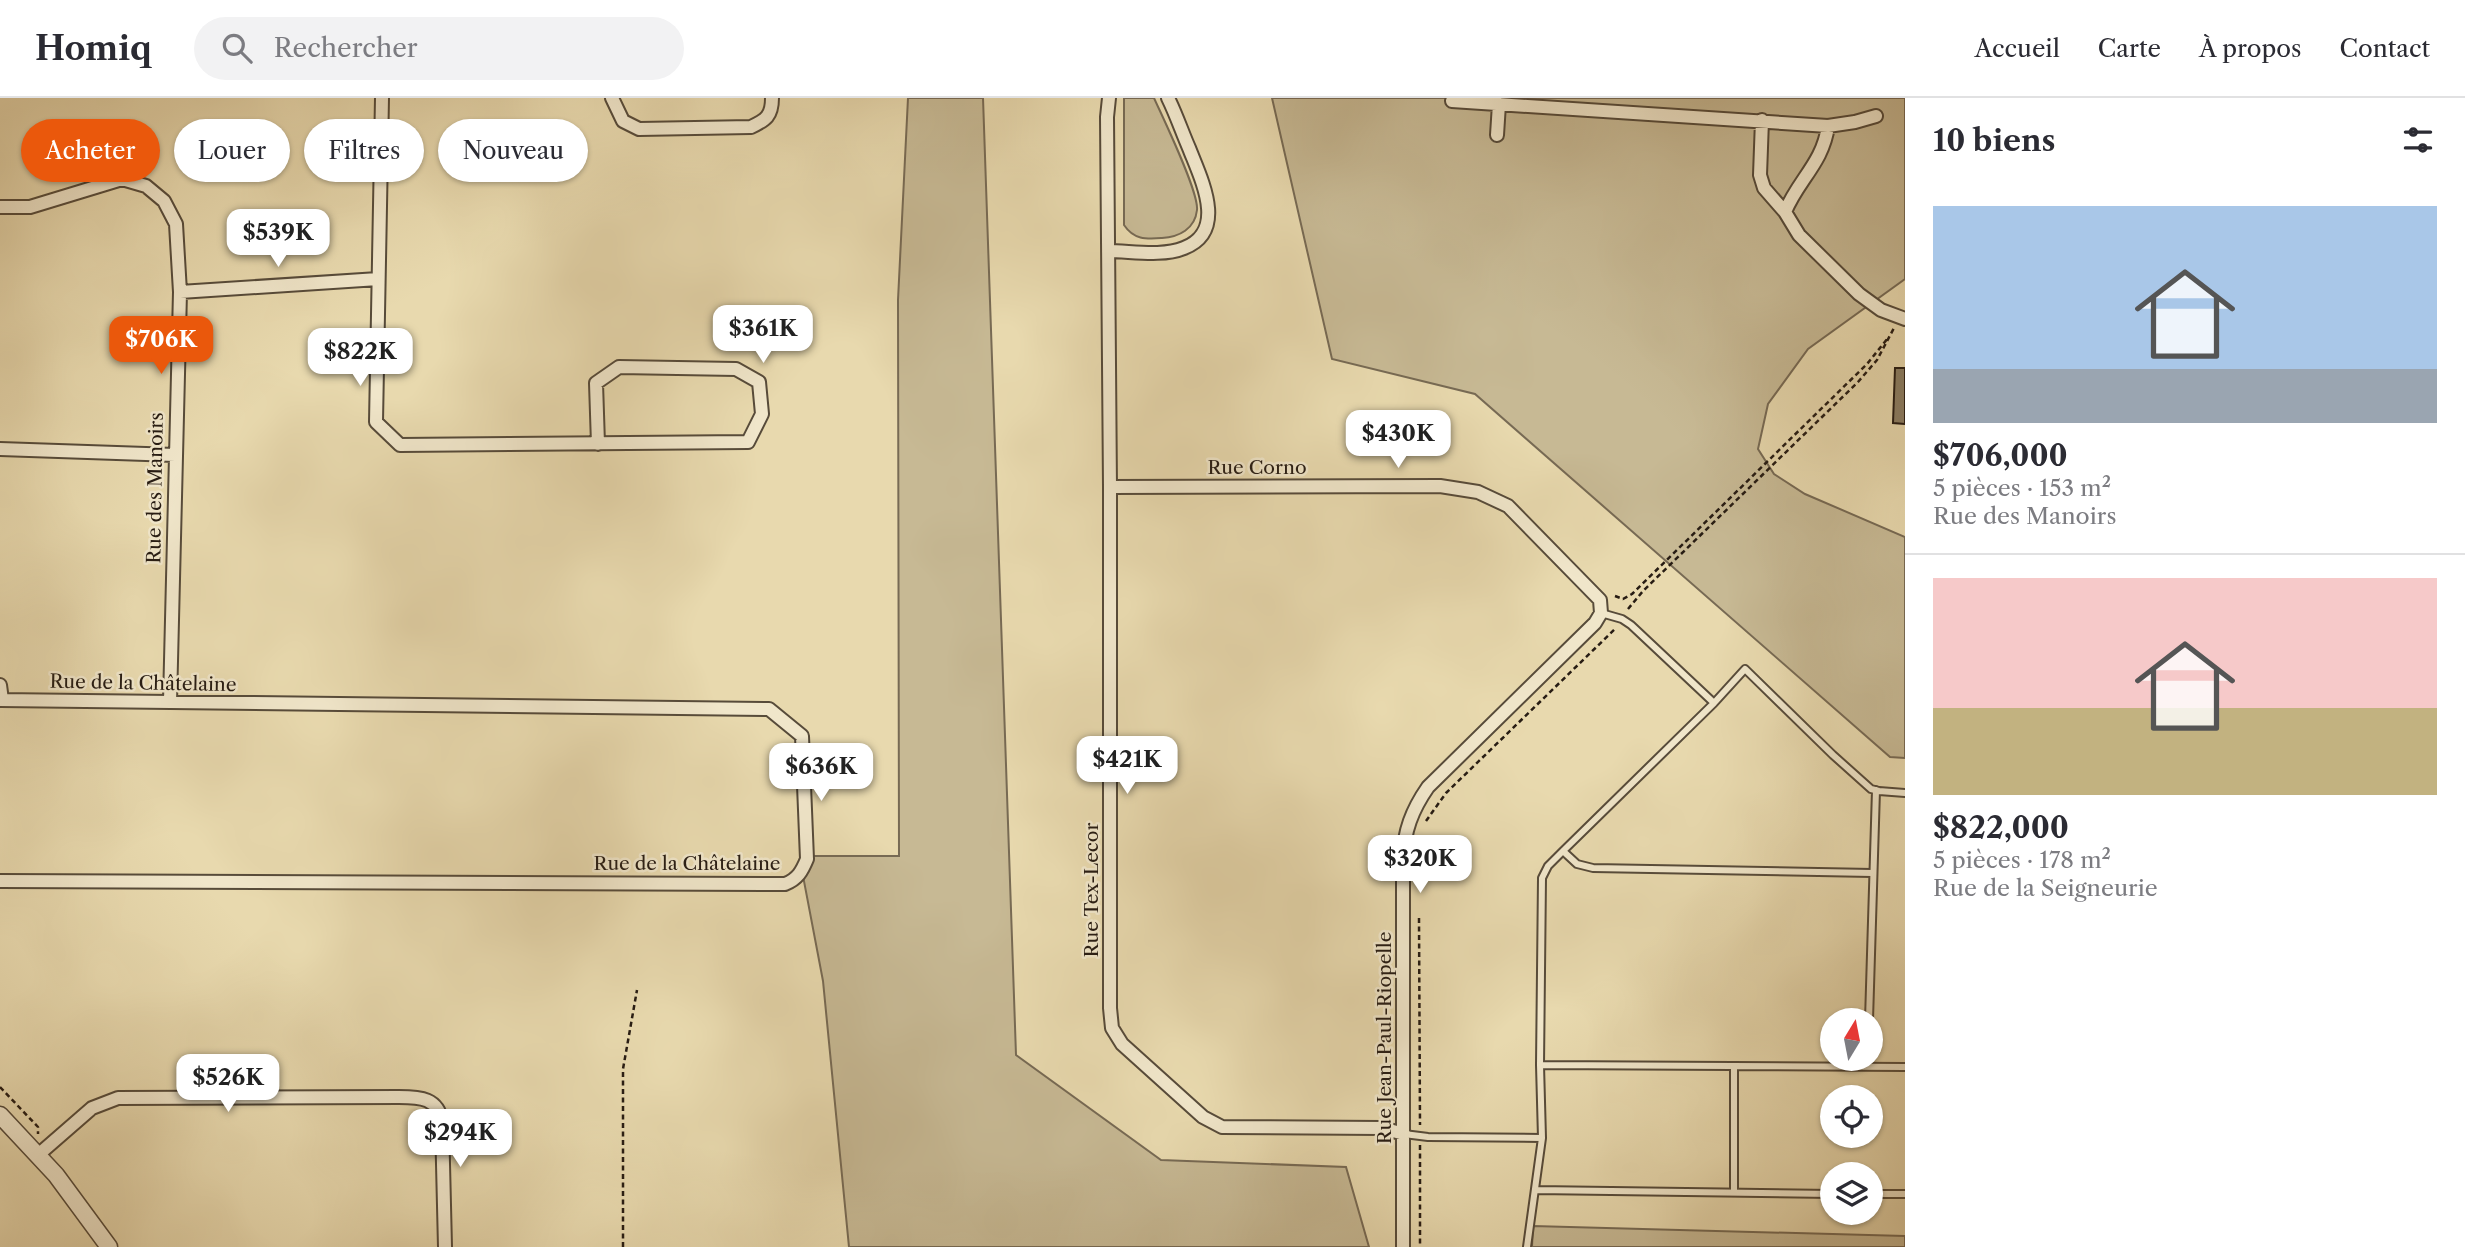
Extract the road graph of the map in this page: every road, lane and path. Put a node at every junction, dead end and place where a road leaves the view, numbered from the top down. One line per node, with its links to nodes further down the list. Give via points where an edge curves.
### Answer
1 (383, 98): 15 (street)
2 (612, 98): 3 (street, via 623,121 639,129 751,127 766,120)
3 (772, 98)
4 (1110, 98): 14 (street, Rue Tex-Lecor)
5 (1168, 98): 14 (street, via 1208,199 1204,232 1194,243 1171,251)
6 (1452, 101): 7 (street)
7 (1499, 104): 9 (street); 11 (street)
8 (1876, 116): 10 (street)
9 (1762, 120): 10 (street); 13 (street, via 1760,175 1764,188)
10 (1828, 126): 13 (street, via 1818,160)
11 (1497, 135)
12 (0, 206): 16 (street, Rue des Manoirs, via 30,207 122,179 146,186 164,201 176,223)
13 (1785, 212): 17 (street, via 1799,234 1858,293)
14 (1108, 251): 22 (street, Rue Tex-Lecor)
15 (378, 279): 16 (street); 19 (street, via 376,422 400,445)
16 (180, 292): 21 (street, Rue des Manoirs)
17 (1902, 318): 18 (path)
18 (1892, 332): 23 (path, via 1867,364 1632,594 1623,599); 25 (path, via 1858,382 1634,599)
19 (598, 444): 19 (street, via 748,442 762,414 760,382 736,369 619,367 596,383)
20 (0, 449): 21 (street)
21 (175, 455): 28 (street, Rue des Manoirs)
22 (1110, 487): 24 (street, Rue Corno, via 1440,486 1478,492 1508,506 1596,595); 47 (street, Rue Tex-Lecor, via 1110,1008 1116,1036 1203,1117 1222,1127 1382,1128)
23 (1615, 596)
24 (1601, 613): 25 (lane); 47 (street, Rue Jean-Paul-Riopelle, via 1428,787 1410,817 1403,859)
25 (1622, 619): 29 (lane); 32 (path, via 1446,793)
26 (0, 685): 27 (street, Rue de la Châtelaine)
27 (1, 700): 28 (street, Rue de la Châtelaine)
28 (170, 702): 37 (street, Rue de la Châtelaine, via 769,709 802,736 807,859 802,872 785,884)
29 (1714, 703): 30 (lane, via 1745,669); 34 (lane)
30 (1875, 790): 31 (lane); 36 (lane)
31 (1905, 793)
32 (1426, 822)
33 (1420, 842): 35 (path)
34 (1563, 851): 36 (lane, via 1577,864 1593,868); 42 (lane, via 1548,866 1540,884)
35 (1418, 868)
36 (1872, 873): 40 (lane)
37 (0, 881)
38 (1419, 908): 48 (path)
39 (637, 990): 58 (path, via 623,1069)
40 (1869, 1008)
41 (1820, 1064): 44 (lane)
42 (1540, 1065): 44 (lane); 49 (lane)
43 (1883, 1065): 45 (lane)
44 (1734, 1066): 52 (lane)
45 (1905, 1067)
46 (0, 1115): 50 (street)
47 (1404, 1134): 48 (lane); 59 (street, Rue Jean-Paul-Riopelle)
48 (1420, 1136): 49 (lane); 60 (path)
49 (1542, 1138): 51 (lane)
50 (38, 1155): 56 (street); 57 (street, via 92,1108 118,1098 414,1097 434,1103 442,1117)
51 (1536, 1190): 52 (lane); 61 (lane)
52 (1734, 1192): 53 (lane)
53 (1820, 1194)
54 (1883, 1194): 55 (lane)
55 (1905, 1194)
56 (109, 1247)
57 (445, 1247)
58 (623, 1247)
59 (1403, 1247)
60 (1420, 1247)
61 (1527, 1247)

